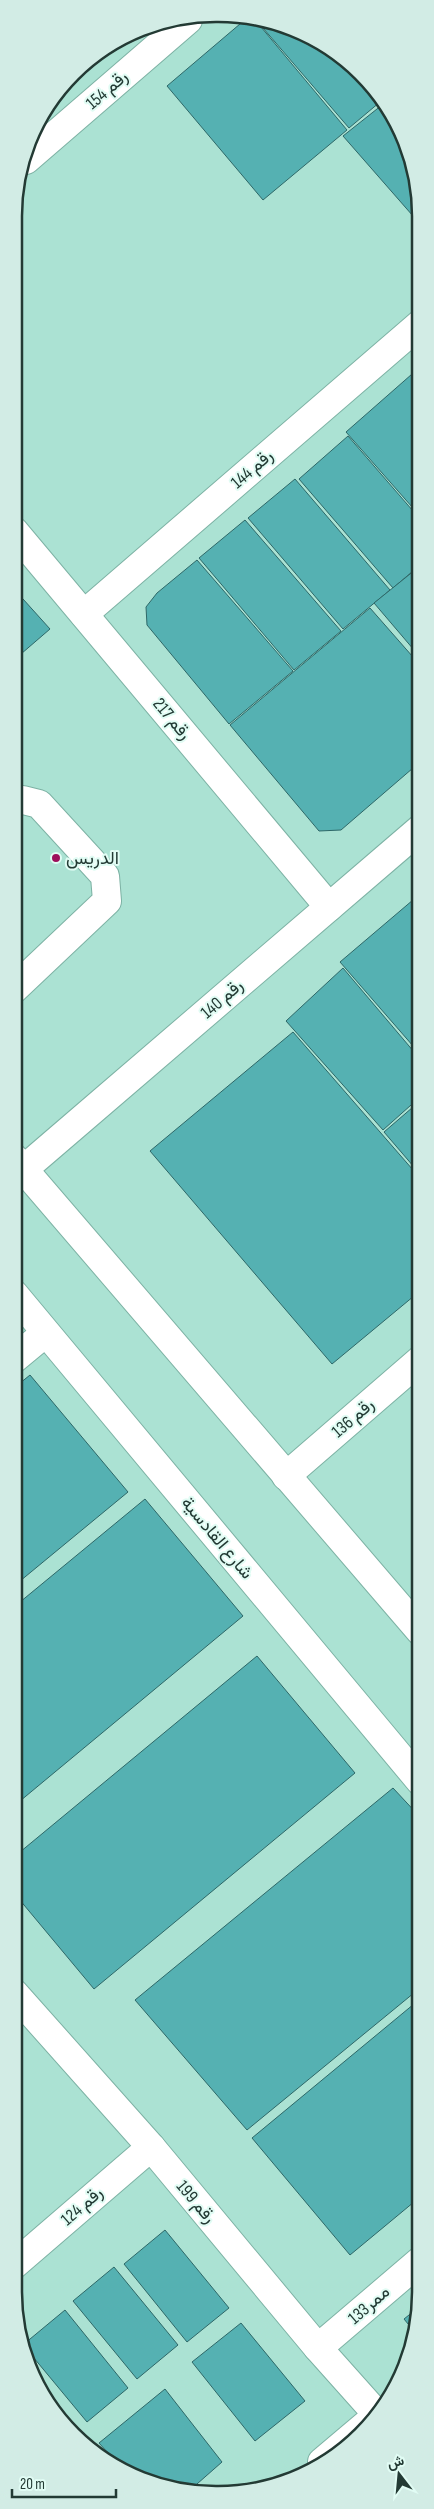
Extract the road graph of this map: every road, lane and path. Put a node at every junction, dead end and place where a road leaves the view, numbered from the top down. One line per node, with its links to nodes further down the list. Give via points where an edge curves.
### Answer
1 (182, 26): 2 (street, رقم 154)
2 (33, 154)
3 (412, 331): 5 (street, رقم 144)
4 (22, 540): 5 (street, رقم 217)
5 (84, 614): 8 (street, رقم 217)
6 (22, 800): 9 (street, via 39,804 106,876 107,901)
7 (412, 836): 8 (street, رقم 140)
8 (330, 907): 10 (street, رقم 140)
9 (22, 981)
10 (22, 1162)
11 (22, 1168): 16 (street)
12 (22, 1304): 18 (street, شارع القادسية)
13 (44, 1335): 14 (street)
14 (22, 1353)
15 (412, 1367): 16 (street, رقم 136)
16 (286, 1476): 17 (street)
17 (412, 1622)
18 (412, 1771)
19 (22, 2001): 20 (street, رقم 199)
20 (151, 2147): 21 (street, رقم 124); 23 (street, رقم 199)
21 (22, 2258)
22 (412, 2268): 23 (street, ممر133)
23 (318, 2348): 24 (street, رقم 199)
24 (372, 2409)

